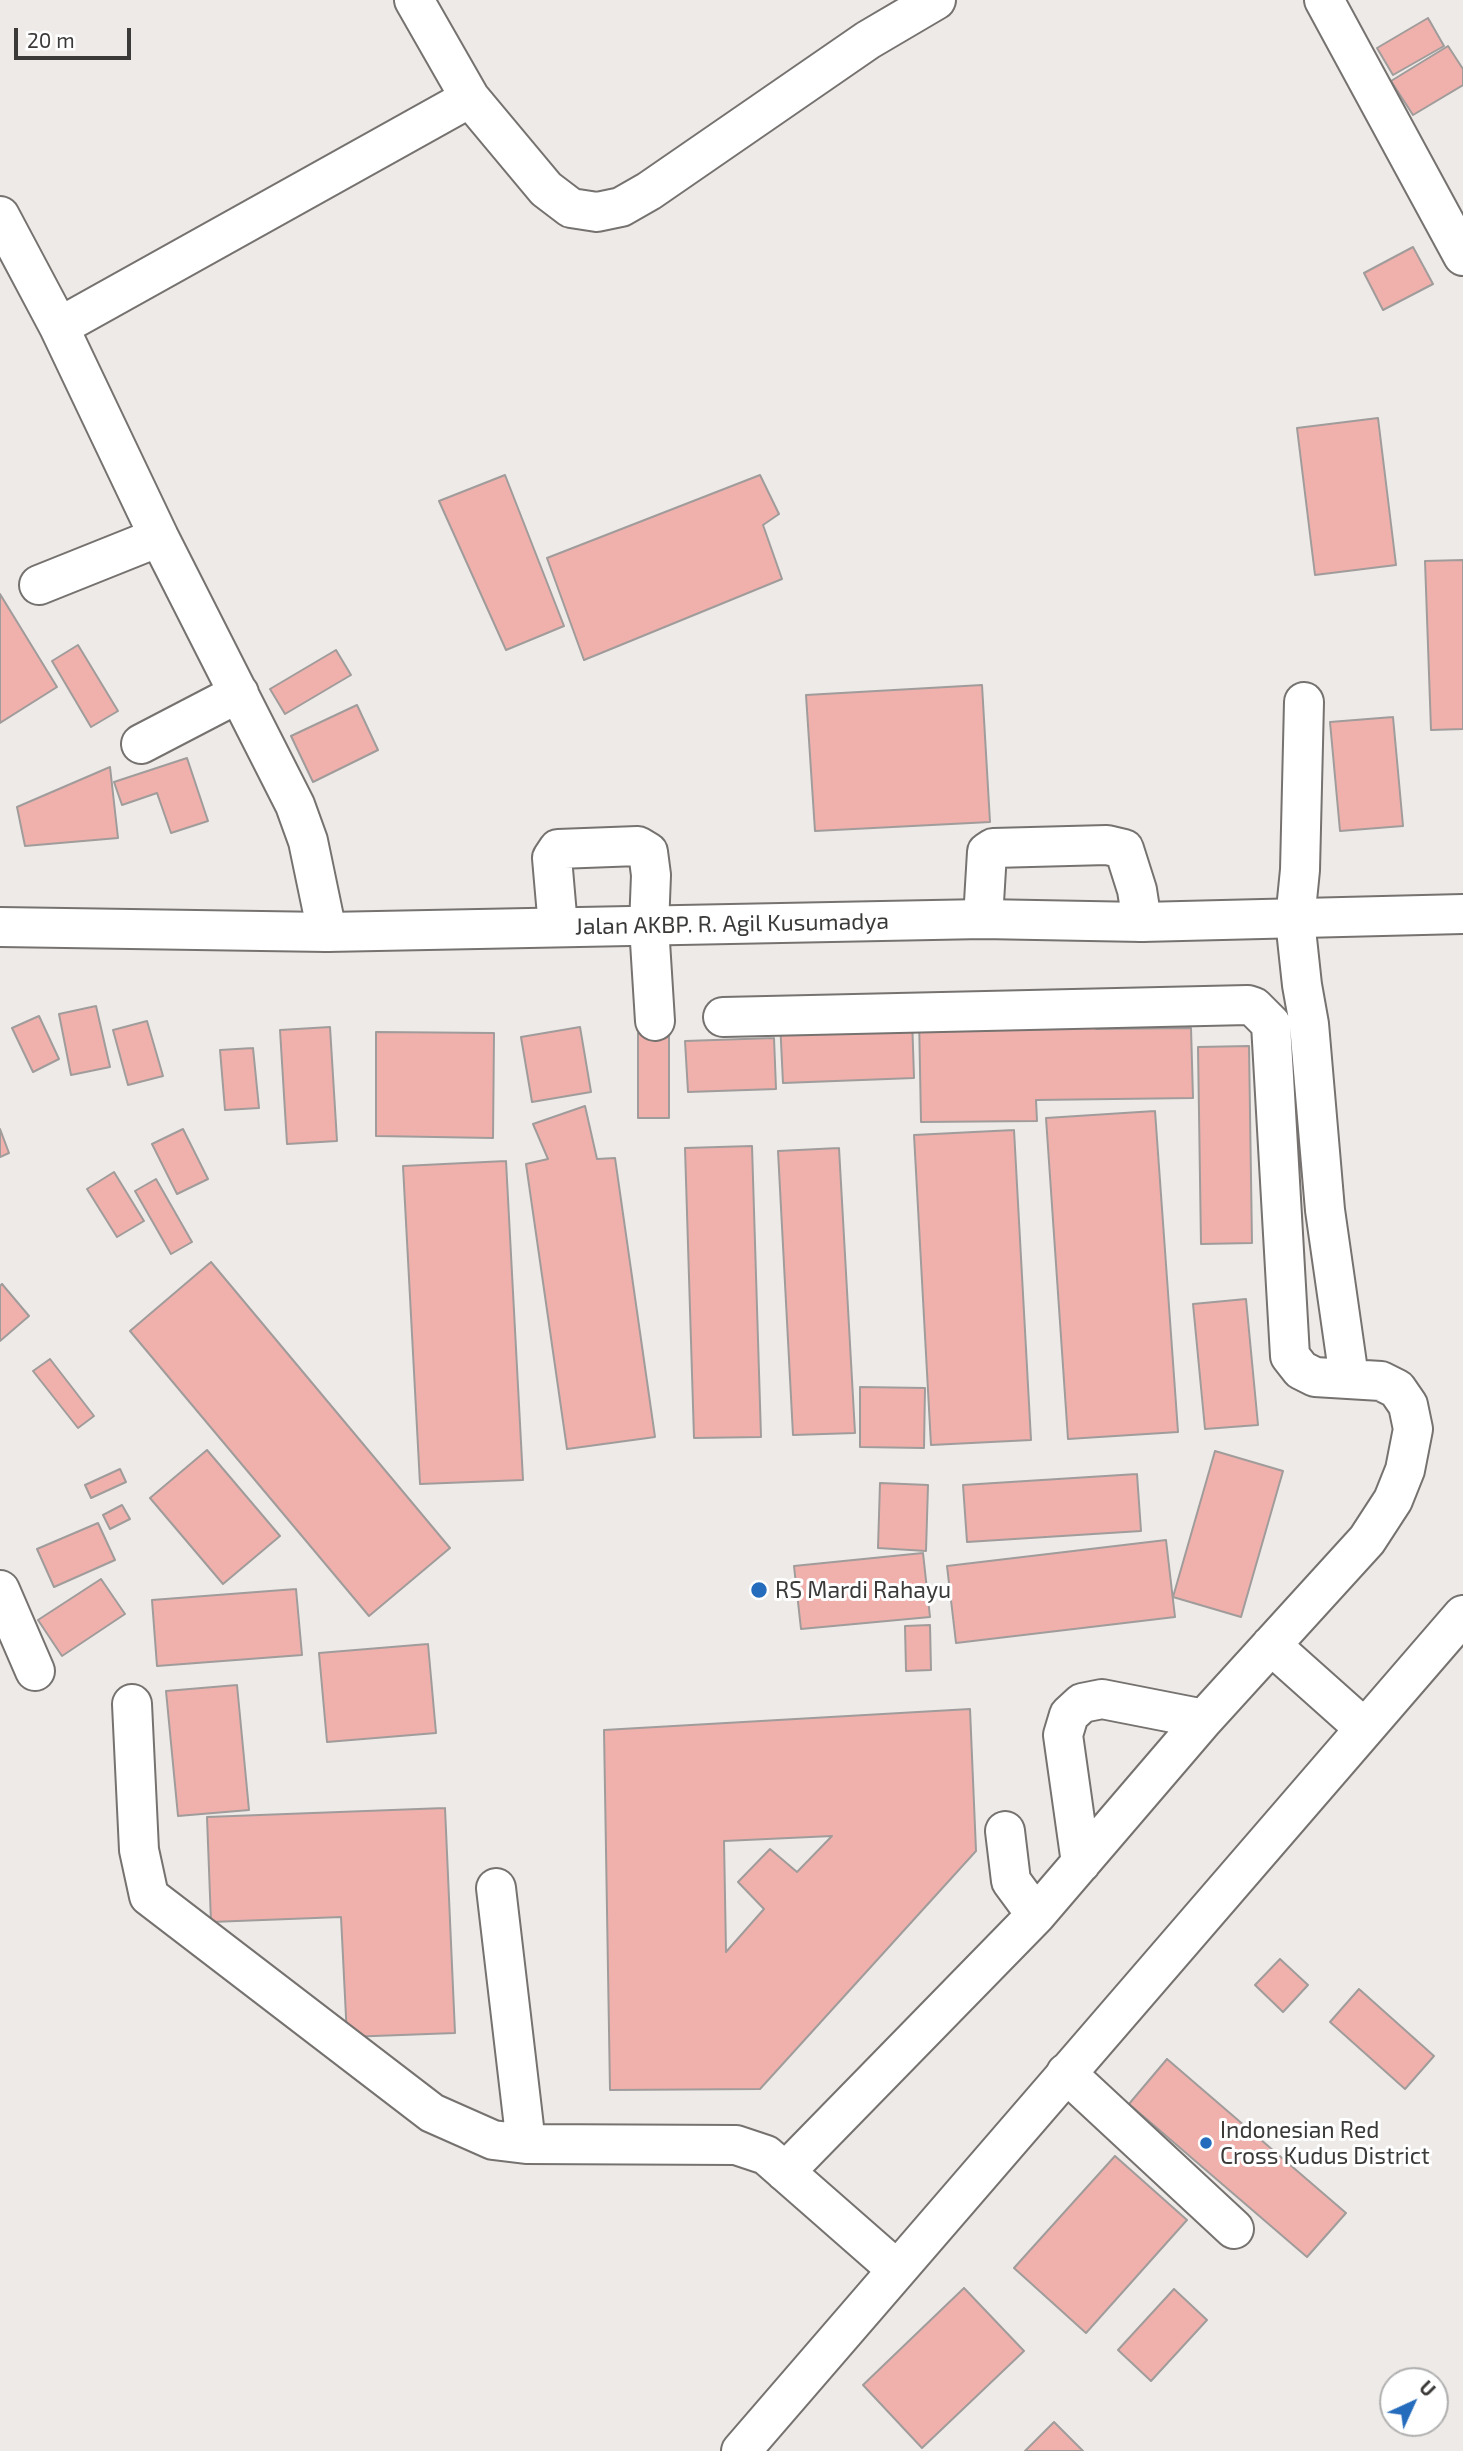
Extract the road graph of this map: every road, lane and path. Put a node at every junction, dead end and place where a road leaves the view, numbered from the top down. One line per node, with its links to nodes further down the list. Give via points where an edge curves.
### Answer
1 (414, 0): 4 (street)
2 (936, 0): 4 (street, via 868,40 621,207 597,212 571,208 546,189)
3 (1324, 0): 6 (street)
4 (470, 98): 7 (street)
5 (0, 216): 7 (street)
6 (1463, 256)
7 (59, 327): 8 (street)
8 (159, 537): 9 (street); 10 (street)
9 (39, 585)
10 (239, 693): 12 (street); 20 (street, via 295,805 308,841)
11 (1304, 702): 15 (street)
12 (141, 744)
13 (1463, 914): 15 (street, Jalan AKBP. R. Agil Kusumadya)
14 (983, 919): 16 (street, Jalan AKBP. R. Agil Kusumadya); 16 (street, via 987,852 993,848 1107,845 1124,849); 17 (street, Jalan AKBP. R. Agil Kusumadya)
15 (1295, 920): 16 (street, Jalan AKBP. R. Agil Kusumadya); 24 (street)
16 (1142, 922)
17 (649, 926): 19 (street, Jalan AKBP. R. Agil Kusumadya); 19 (street, via 650,863 648,852 638,846 558,849 552,858); 22 (street)
18 (0, 927): 20 (street, Jalan AKBP. R. Agil Kusumadya)
19 (558, 927): 20 (street, Jalan AKBP. R. Agil Kusumadya)
20 (327, 932)
21 (723, 1017): 23 (street, via 1248,1005)
22 (655, 1021)
23 (1271, 1024): 24 (street); 25 (street, via 1290,1356 1301,1370 1315,1377)
24 (1309, 1024): 25 (street, via 1325,1210)
25 (1349, 1378): 28 (street, via 1381,1381 1397,1389 1408,1405 1413,1429 1405,1470 1393,1500 1367,1539)
26 (0, 1590): 29 (street)
27 (1463, 1615): 32 (street)
28 (1271, 1645): 31 (street); 32 (street)
29 (35, 1671)
30 (132, 1704): 38 (street, via 139,1850 149,1896 432,2113 493,2140)
31 (1204, 1720): 34 (street); 34 (street, via 1102,1699 1082,1703 1069,1715 1063,1735)
32 (1364, 1728): 37 (street)
33 (1005, 1831): 36 (street, via 1011,1881)
34 (1081, 1863): 36 (street)
35 (496, 1888): 38 (street)
36 (1036, 1915): 39 (street)
37 (1066, 2073): 40 (street); 41 (street)
38 (526, 2144): 39 (street, via 736,2145 766,2155)
39 (785, 2172): 41 (street)
40 (1234, 2229)
41 (896, 2269): 42 (street)
42 (742, 2451)

